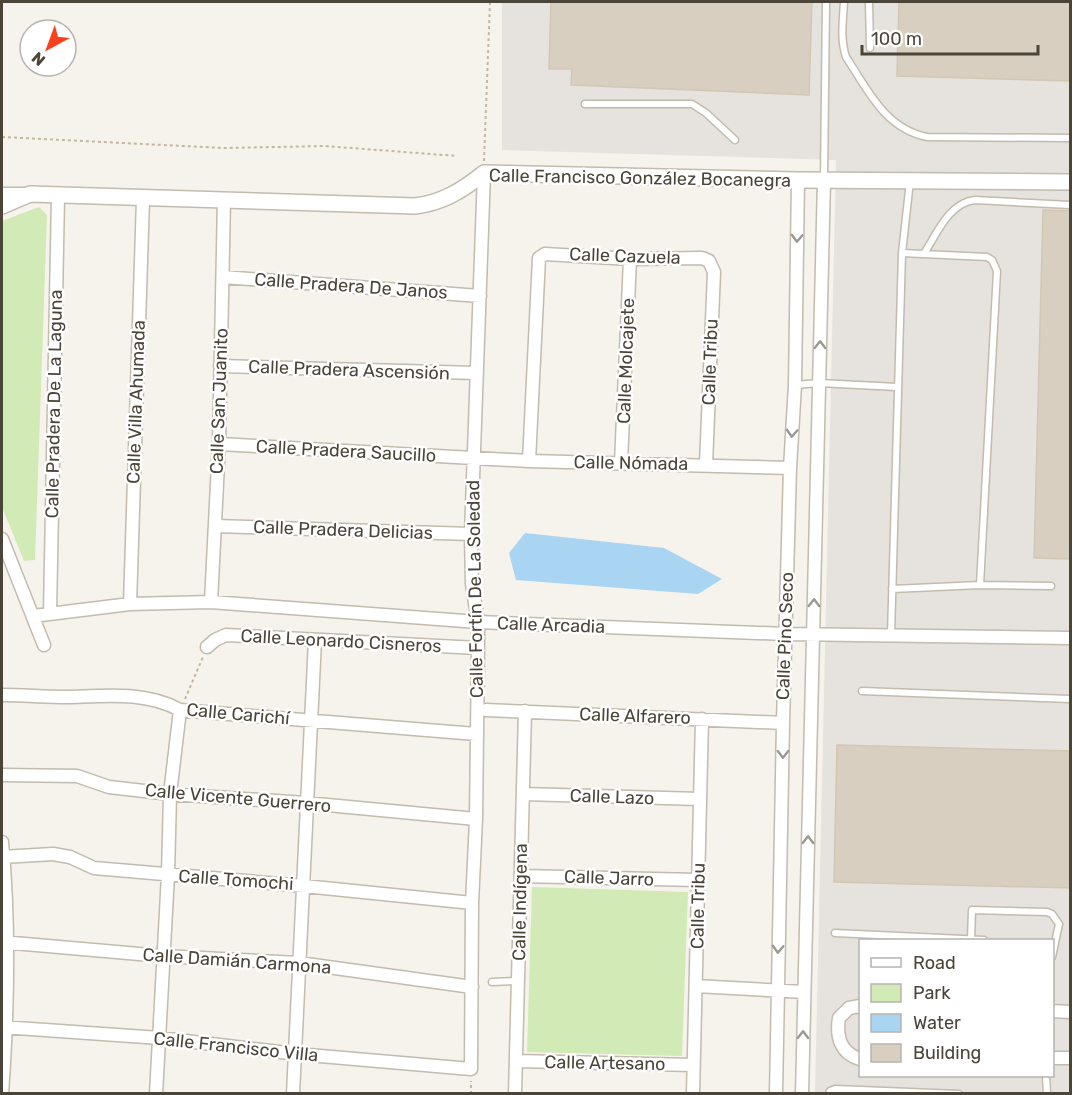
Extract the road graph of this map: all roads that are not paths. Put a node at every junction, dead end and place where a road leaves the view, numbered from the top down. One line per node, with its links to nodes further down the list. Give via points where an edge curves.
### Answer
1 (826, 2): 11 (lane)
2 (844, 2): 6 (lane, via 846,57 882,110 911,134)
3 (869, 2): 4 (lane)
4 (870, 48)
5 (585, 104): 7 (lane, via 692,104)
6 (1071, 138)
7 (735, 140)
8 (484, 173): 10 (street, Calle Francisco González Bocanegra); 17 (street, Calle Francisco González Bocanegra, via 445,199 415,206); 25 (street, Calle Fortín De La Soledad)
9 (911, 179): 11 (street, Calle Francisco González Bocanegra); 12 (street, Calle Francisco González Bocanegra); 21 (lane)
10 (798, 180): 11 (street, Calle Francisco González Bocanegra); 29 (street, Calle Pino Seco, one-way to 29)
11 (825, 180): 28 (street, Calle Pino Seco, one-way to 11)
12 (1071, 182)
13 (2, 194): 14 (street, Calle Francisco González Bocanegra)
14 (30, 194): 15 (street, Calle Francisco González Bocanegra); 19 (street)
15 (58, 195): 16 (street, Calle Francisco González Bocanegra); 45 (street, Calle Pradera De La Laguna)
16 (143, 199): 17 (street, Calle Francisco González Bocanegra); 44 (street, Calle Villa Ahumada)
17 (224, 200): 24 (street, Calle San Juanito)
18 (1071, 205): 20 (lane, via 969,201 954,210)
19 (2, 206)
20 (925, 252): 21 (lane); 40 (lane, via 987,257 997,271)
21 (902, 253): 30 (lane)
22 (630, 258): 23 (street, Calle Cazuela); 33 (street, Calle Cazuela, via 540,256); 34 (street, Calle Molcajete)
23 (710, 261): 35 (street, Calle Tribu, via 714,272)
24 (223, 277): 25 (street, Calle Pradera De Janos); 26 (street, Calle San Juanito)
25 (480, 296): 27 (street, Calle Fortín De La Soledad)
26 (220, 366): 27 (street, Calle Pradera Ascensión); 31 (street, Calle San Juanito)
27 (477, 373): 32 (street, Calle Fortín De La Soledad)
28 (819, 383): 29 (lane); 30 (lane); 49 (street, Calle Pino Seco, one-way to 28)
29 (795, 386): 36 (street, Calle Pino Seco, one-way to 36)
30 (897, 387): 42 (lane)
31 (219, 444): 32 (street, Calle Pradera Saucillo); 37 (street, Calle San Juanito)
32 (473, 458): 33 (street, Calle Nómada); 38 (street, Calle Fortín De La Soledad)
33 (529, 461): 34 (street, Calle Nómada)
34 (621, 463): 35 (street, Calle Nómada)
35 (706, 464): 36 (street, Calle Nómada)
36 (790, 468): 48 (street, Calle Pino Seco)
37 (215, 526): 38 (street, Calle Pradera Delicias); 43 (street, Calle San Juanito)
38 (471, 534): 47 (street, Calle Fortín De La Soledad, via 472,584)
39 (2, 539): 46 (street)
40 (980, 585): 41 (lane); 42 (lane)
41 (1052, 586)
42 (892, 589): 50 (lane)
43 (211, 602): 44 (street, Calle Arcadia); 47 (street, Calle Arcadia)
44 (130, 604): 45 (street, Calle Arcadia)
45 (50, 613): 46 (street, Calle Arcadia)
46 (33, 616): 53 (street)
47 (478, 621): 48 (street, Calle Arcadia); 55 (street, Calle Fortín De La Soledad)
48 (786, 634): 49 (street, Calle Arcadia); 64 (street, Calle Pino Seco)
49 (813, 634): 50 (street, Calle Arcadia); 91 (street, Calle Pino Seco, one-way to 49)
50 (891, 635): 51 (street, Calle Arcadia)
51 (1071, 638)
52 (315, 640): 54 (street, Calle Leonardo Cisneros, via 226,635); 55 (street, Calle Leonardo Cisneros); 63 (street)
53 (44, 645)
54 (207, 647)
55 (478, 648): 65 (street, Calle Fortín De La Soledad)
56 (862, 692): 58 (lane)
57 (2, 694): 59 (street, Calle Carichí, via 156,699)
58 (1071, 699)
59 (180, 710): 63 (street, Calle Carichí); 67 (street)
60 (486, 710): 61 (street, Calle Alfarero)
61 (525, 711): 62 (street, Calle Alfarero); 68 (street, Calle Indígena)
62 (702, 719): 64 (street, Calle Alfarero); 69 (street, Calle Tribu)
63 (310, 720): 65 (street, Calle Carichí); 70 (street)
64 (783, 723): 90 (street, Calle Pino Seco, one-way to 90)
65 (476, 734): 71 (street, Calle Fortín De La Soledad)
66 (2, 775): 67 (street, Calle Vicente Guerrero, via 77,776 109,787)
67 (170, 794): 70 (street, Calle Vicente Guerrero); 74 (street)
68 (523, 794): 69 (street, Calle Lazo); 75 (street, Calle Indígena)
69 (700, 799): 76 (street, Calle Tribu)
70 (306, 803): 71 (street, Calle Vicente Guerrero); 77 (street)
71 (476, 819): 78 (street, Calle Fortín De La Soledad)
72 (2, 842): 73 (street)
73 (2, 857): 74 (street, Calle Tomochi, via 53,854 94,868); 82 (street)
74 (168, 875): 77 (street, Calle Tomochi); 84 (street)
75 (521, 876): 76 (street, Calle Jarro); 86 (street, Calle Indígena)
76 (698, 880): 88 (street, Calle Tribu)
77 (304, 886): 78 (street, Calle Tomochi); 85 (street)
78 (472, 903): 89 (street, Calle Fortín De La Soledad)
79 (835, 933): 80 (lane)
80 (952, 939)
81 (971, 939): 83 (lane, via 972,910 1047,912 1059,924)
82 (5, 942): 84 (street, Calle Damián Carmona); 95 (street)
83 (1054, 945)
84 (162, 956): 85 (street, Calle Damián Carmona); 96 (street)
85 (299, 963): 89 (street, Calle Damián Carmona); 97 (street)
86 (518, 981): 87 (lane); 101 (street, Calle Indígena)
87 (492, 982)
88 (696, 986): 90 (street); 102 (street, Calle Tribu)
89 (472, 987): 103 (street, Calle Fortín De La Soledad)
90 (777, 990): 91 (street); 110 (street, Calle Pino Seco)
91 (804, 992): 111 (street, Calle Pino Seco, one-way to 91)
92 (859, 1006): 100 (street, via 849,1008 839,1018 837,1029 839,1043 852,1057)
93 (1054, 1011): 94 (street)
94 (1071, 1012)
95 (4, 1027): 96 (street, Calle Francisco Villa); 105 (street)
96 (160, 1038): 97 (street, Calle Francisco Villa); 106 (street)
97 (297, 1054): 103 (street, Calle Francisco Villa); 107 (street)
98 (1054, 1058): 99 (street)
99 (1071, 1058)
100 (859, 1059)
101 (516, 1062): 102 (street, Calle Artesano); 108 (street, Calle Indígena)
102 (693, 1065): 109 (street, Calle Tribu)
103 (471, 1069)
104 (1046, 1077): 114 (lane)
105 (2, 1094)
106 (156, 1094)
107 (293, 1094)
108 (515, 1094)
109 (693, 1094)
110 (776, 1094)
111 (802, 1094)
112 (829, 1094): 113 (lane, via 835,1089)
113 (959, 1094)
114 (1047, 1094)

